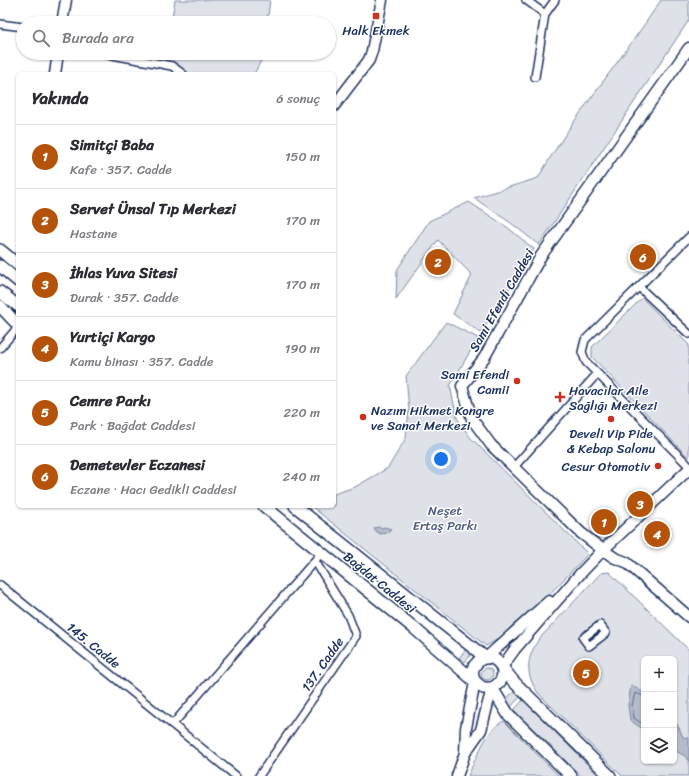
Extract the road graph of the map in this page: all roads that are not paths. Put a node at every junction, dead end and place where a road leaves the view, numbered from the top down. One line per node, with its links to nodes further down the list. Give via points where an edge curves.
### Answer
1 (66, 0): 6 (main road)
2 (382, 0): 15 (main road, via 369,60)
3 (526, 0): 5 (street)
4 (555, 0): 5 (street)
5 (545, 14): 14 (street)
6 (63, 16)
7 (0, 24): 8 (street)
8 (16, 26)
9 (689, 48): 32 (main road, Sami Efendi Caddesi, via 541,256 484,358 462,386 472,419 491,445)
10 (57, 60): 12 (main road)
11 (139, 60): 13 (street, via 172,66)
12 (55, 72)
13 (180, 72)
14 (535, 77)
15 (336, 103)
16 (689, 237): 22 (street)
17 (0, 250): 18 (main road); 19 (main road)
18 (16, 257)
19 (16, 263)
20 (0, 266): 21 (main road)
21 (16, 279)
22 (639, 287): 28 (street); 30 (street, via 585,340 582,352 586,362)
23 (0, 292): 24 (main road)
24 (16, 304)
25 (0, 306): 26 (main road)
26 (16, 324)
27 (16, 328): 29 (street)
28 (689, 334)
29 (0, 348)
30 (597, 374): 31 (street); 32 (street)
31 (689, 466)
32 (514, 467): 36 (main road, Sami Efendi Caddesi, via 581,533)
33 (689, 470): 36 (main road)
34 (266, 508): 37 (main road, Bağdat Caddesi)
35 (298, 508): 41 (main road, Bağdat Caddesi)
36 (603, 550): 38 (main road); 40 (main road, Sami Efendi Caddesi, via 626,562)
37 (318, 557): 43 (main road, Bağdat Caddesi, via 414,628); 45 (street); 48 (street, 137. Cadde, via 356,636)
38 (580, 574): 41 (main road); 42 (main road)
39 (0, 585): 45 (street, 145. Cadde)
40 (689, 617)
41 (486, 658): 42 (main road, Bağdat Caddesi, via 496,659); 43 (main road, via 481,659 474,667)
42 (502, 667): 44 (main road, via 503,677); 51 (main road, Bağdat Caddesi, via 514,682)
43 (475, 682): 44 (main road, Bağdat Caddesi, via 483,688); 46 (main road, via 466,728)
44 (492, 688): 46 (main road, via 481,730); 50 (main road, via 508,714)
45 (173, 724): 47 (street, 145. Cadde)
46 (465, 753): 49 (main road)
47 (236, 776)
48 (259, 776)
49 (457, 776)
50 (572, 776)
51 (610, 776)

